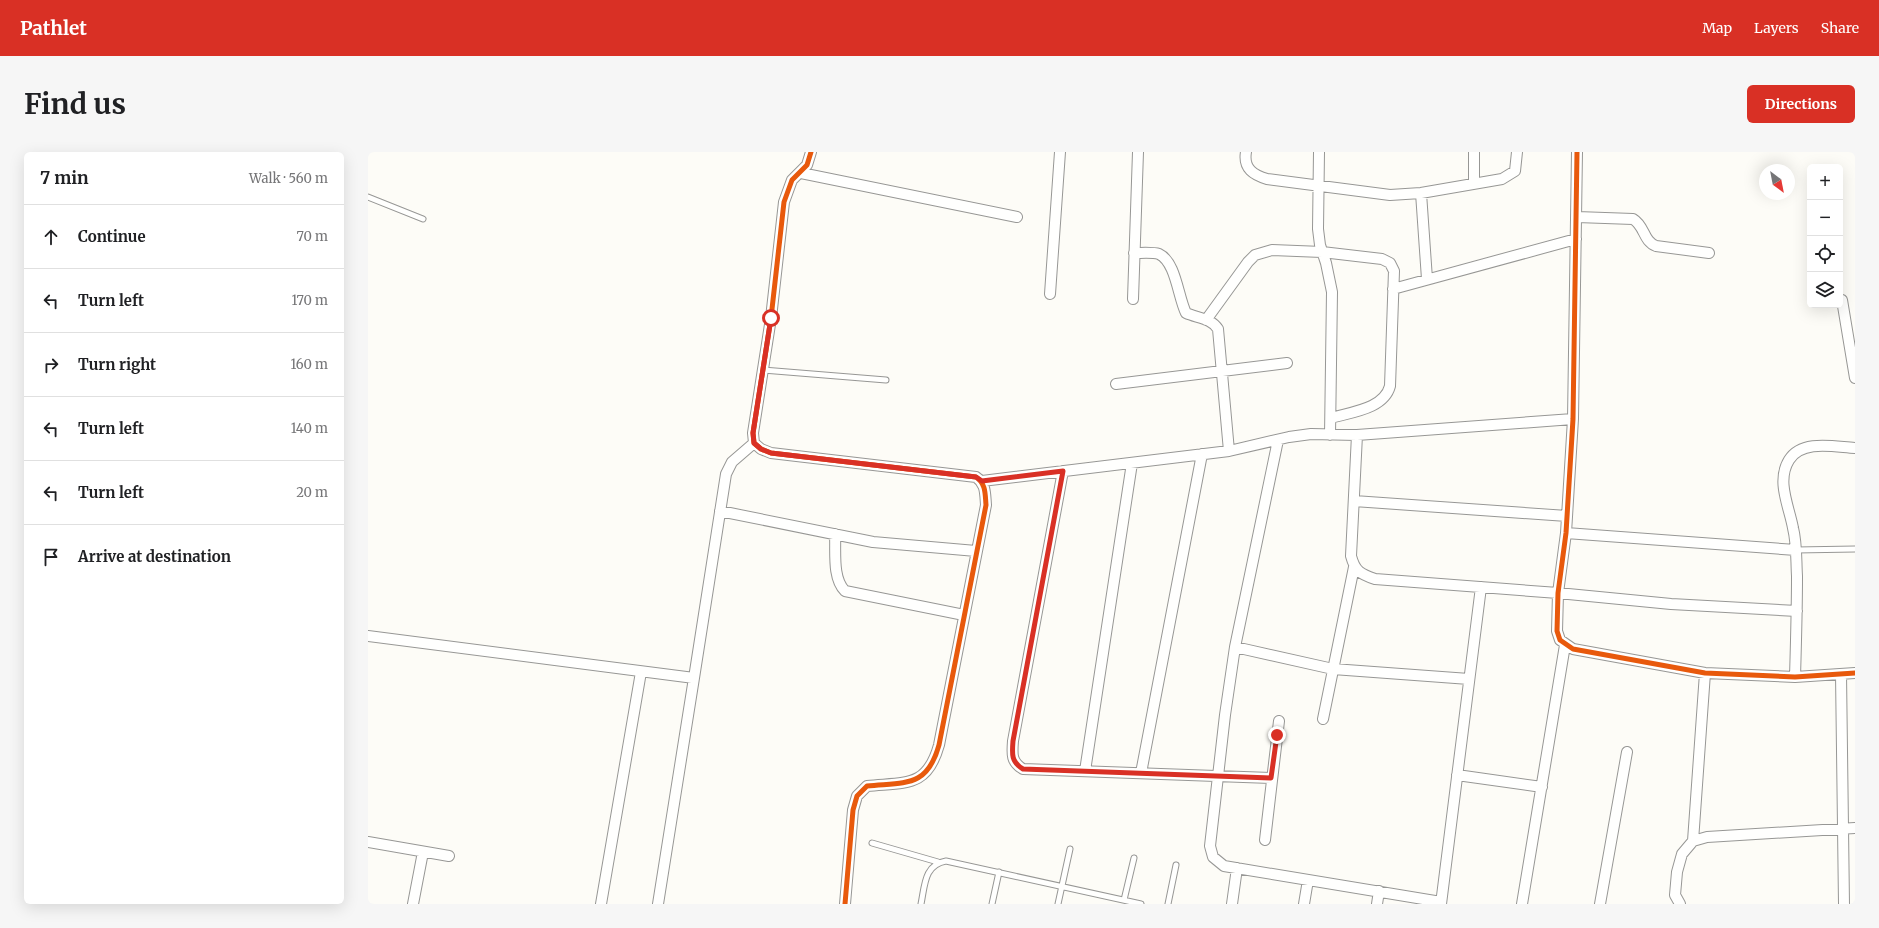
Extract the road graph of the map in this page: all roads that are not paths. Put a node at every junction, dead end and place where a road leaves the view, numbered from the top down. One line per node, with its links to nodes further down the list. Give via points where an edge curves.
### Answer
1 (811, 152): 9 (street)
2 (1060, 152): 23 (street)
3 (1138, 152): 20 (street)
4 (1246, 152): 11 (street, via 1248,168 1254,175)
5 (1319, 152): 11 (street)
6 (1474, 152): 10 (street)
7 (1517, 152): 10 (street, via 1517,165 1510,175)
8 (1578, 152): 15 (street)
9 (801, 173): 14 (street); 28 (street, via 792,180 784,202)
10 (1474, 184): 12 (street)
11 (1319, 186): 12 (street, via 1390,195); 18 (street, via 1318,229)
12 (1421, 193): 21 (street)
13 (368, 197): 16 (lane)
14 (1017, 217)
15 (1577, 217): 17 (street); 19 (street, via 1633,219 1639,222 1646,239 1656,246)
16 (423, 219)
17 (1576, 239): 21 (street); 34 (street)
18 (1322, 252): 22 (street, via 1382,259 1390,263 1394,272); 26 (street, via 1272,250 1254,255); 33 (street, via 1332,292)
19 (1709, 252)
20 (1134, 253): 24 (street); 26 (street, via 1158,254 1167,259 1186,312)
21 (1427, 279): 22 (street)
22 (1393, 289): 33 (street, via 1388,394 1382,401)
23 (1050, 294)
24 (1133, 299)
25 (1843, 306): 30 (street)
26 (1206, 320): 29 (street, via 1215,324 1218,329)
27 (1288, 363): 29 (street)
28 (763, 370): 31 (lane); 38 (street, via 753,433)
29 (1222, 372): 32 (street); 40 (street)
30 (1855, 378)
31 (886, 380)
32 (1116, 384)
33 (1331, 418): 35 (street)
34 (1573, 419): 36 (street); 47 (street)
35 (1330, 435): 36 (street); 37 (street, via 1311,434)
36 (1357, 435): 45 (street)
37 (1278, 440): 40 (street); 60 (street)
38 (754, 443): 44 (street, via 771,453 976,477); 46 (street, via 732,462 726,474)
39 (1855, 448): 51 (street, via 1822,446 1802,449 1790,460 1784,476 1784,491 1794,529)
40 (1229, 451): 41 (street)
41 (1202, 454): 42 (street); 73 (street)
42 (1132, 463): 43 (street); 72 (street)
43 (1063, 471): 44 (street); 72 (street, via 1012,755 1015,764 1023,769)
44 (982, 481): 52 (street, via 986,505)
45 (1354, 501): 47 (street); 53 (street, via 1351,556)
46 (720, 510): 49 (street); 67 (street)
47 (1567, 516): 48 (street)
48 (1566, 533): 51 (street); 55 (street)
49 (835, 534): 52 (street, via 873,542); 57 (street, via 838,577 840,586 845,591)
50 (1855, 549): 51 (lane)
51 (1796, 550): 56 (street)
52 (976, 551): 57 (street)
53 (1354, 567): 54 (street, via 1363,575 1374,579); 61 (street)
54 (1481, 587): 55 (street); 68 (street)
55 (1558, 593): 56 (street, via 1671,604); 59 (street, via 1557,631)
56 (1798, 611): 66 (street)
57 (964, 615): 100 (street, via 934,762 924,775 910,782 867,786 858,796 853,810)
58 (368, 636): 62 (street)
59 (1565, 645): 63 (street, via 1573,649); 77 (street)
60 (1235, 647): 61 (street); 74 (street)
61 (1333, 669): 68 (street); 69 (street)
62 (641, 672): 67 (street); 98 (street)
63 (1705, 673): 66 (street); 81 (street)
64 (1855, 673): 65 (street)
65 (1841, 674): 66 (street); 79 (street)
66 (1795, 677)
67 (694, 678): 99 (street)
68 (1469, 679): 75 (street)
69 (1323, 719)
70 (1279, 721): 76 (street)
71 (1627, 752): 110 (street)
72 (1085, 771): 73 (street)
73 (1141, 773): 74 (street)
74 (1218, 775): 76 (street); 90 (street, via 1210,846 1213,858 1224,866)
75 (1457, 775): 77 (street); 96 (street)
76 (1271, 778): 80 (street)
77 (1542, 787): 109 (street)
78 (1855, 828): 79 (street)
79 (1843, 829): 81 (street, via 1707,837); 112 (street)
80 (1265, 840)
81 (1692, 841): 111 (street, via 1682,854 1677,872 1675,895)
82 (368, 842): 85 (street)
83 (872, 843): 88 (lane)
84 (1070, 849): 93 (lane)
85 (424, 852): 86 (street); 97 (street)
86 (449, 856)
87 (1134, 858): 95 (lane)
88 (938, 862): 91 (lane, via 946,860); 101 (lane, via 928,872)
89 (1176, 865): 105 (lane)
90 (1237, 868): 92 (street); 106 (street)
91 (999, 872): 93 (lane); 102 (lane)
92 (1308, 880): 94 (street); 107 (street)
93 (1061, 886): 95 (lane); 103 (lane)
94 (1379, 891): 96 (street); 108 (street)
95 (1124, 900): 104 (lane)
96 (1441, 903)
97 (413, 904)
98 (601, 904)
99 (658, 904)
100 (845, 904)
101 (921, 904)
102 (992, 904)
103 (1058, 904)
104 (1141, 904)
105 (1168, 904)
106 (1232, 904)
107 (1304, 904)
108 (1377, 904)
109 (1522, 904)
110 (1600, 904)
111 (1680, 904)
112 (1844, 904)

